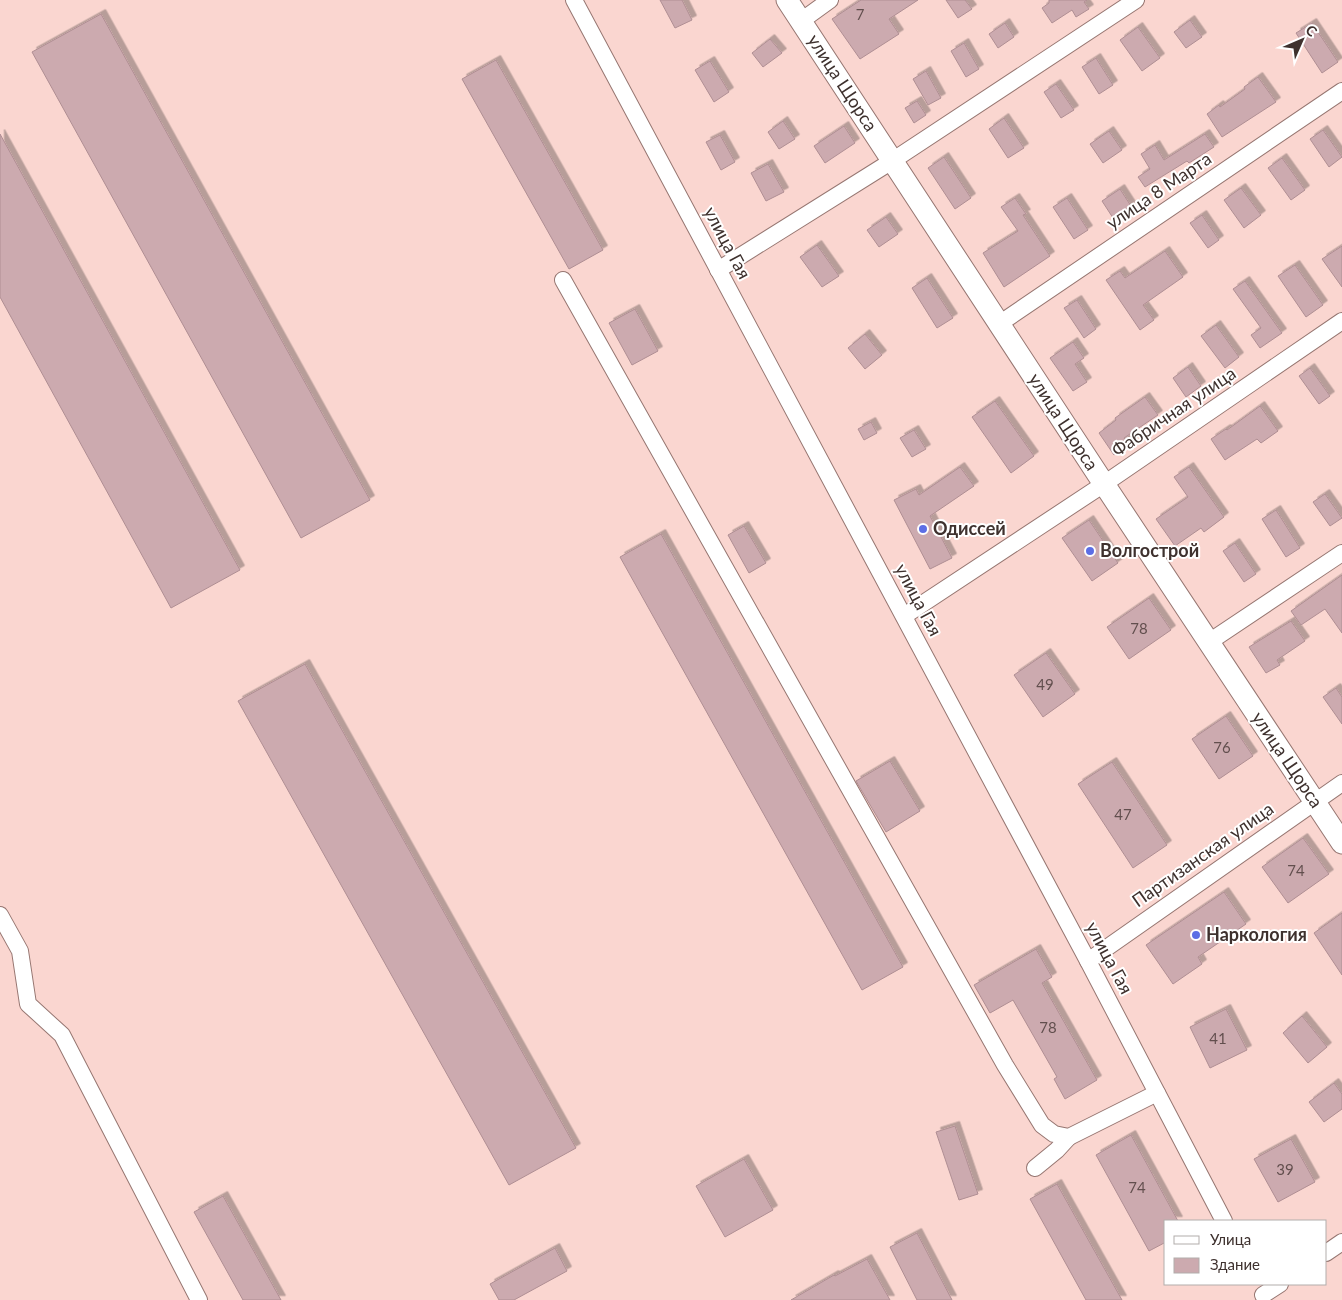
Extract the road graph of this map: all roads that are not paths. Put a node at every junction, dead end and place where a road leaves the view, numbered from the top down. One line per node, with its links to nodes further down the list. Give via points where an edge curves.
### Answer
1 (574, 0): 8 (street, улица Гая)
2 (788, 0): 5 (main road, улица Щорса)
3 (830, 0): 5 (street)
4 (1136, 0): 7 (street)
5 (802, 22): 7 (main road, улица Щорса)
6 (1342, 91): 11 (street, улица 8 Марта)
7 (892, 161): 8 (street); 11 (main road, улица Щорса)
8 (718, 270): 14 (street, улица Гая)
9 (563, 280): 22 (street, via 1006,1065 1042,1125 1054,1134)
10 (1342, 322): 12 (street, Фабричная улица)
11 (999, 324): 12 (main road, улица Щорса)
12 (1104, 484): 14 (street, Фабричная улица); 15 (main road, улица Щорса)
13 (1342, 553): 15 (street)
14 (904, 616): 20 (street, улица Гая)
15 (1208, 642): 17 (main road, улица Щорса)
16 (1342, 783): 17 (street, Партизанская улица)
17 (1314, 801): 18 (main road, улица Щорса); 20 (street, Партизанская улица)
18 (1342, 842)
19 (0, 915): 29 (street, via 20,951 28,1004 62,1035)
20 (1088, 961): 21 (street, улица Гая)
21 (1157, 1093): 22 (street); 24 (street, улица Гая)
22 (1070, 1138): 23 (street)
23 (1035, 1168)
24 (1223, 1220)
25 (1342, 1242): 26 (street)
26 (1327, 1252)
27 (1278, 1285): 28 (street)
28 (1262, 1293)
29 (200, 1300)

